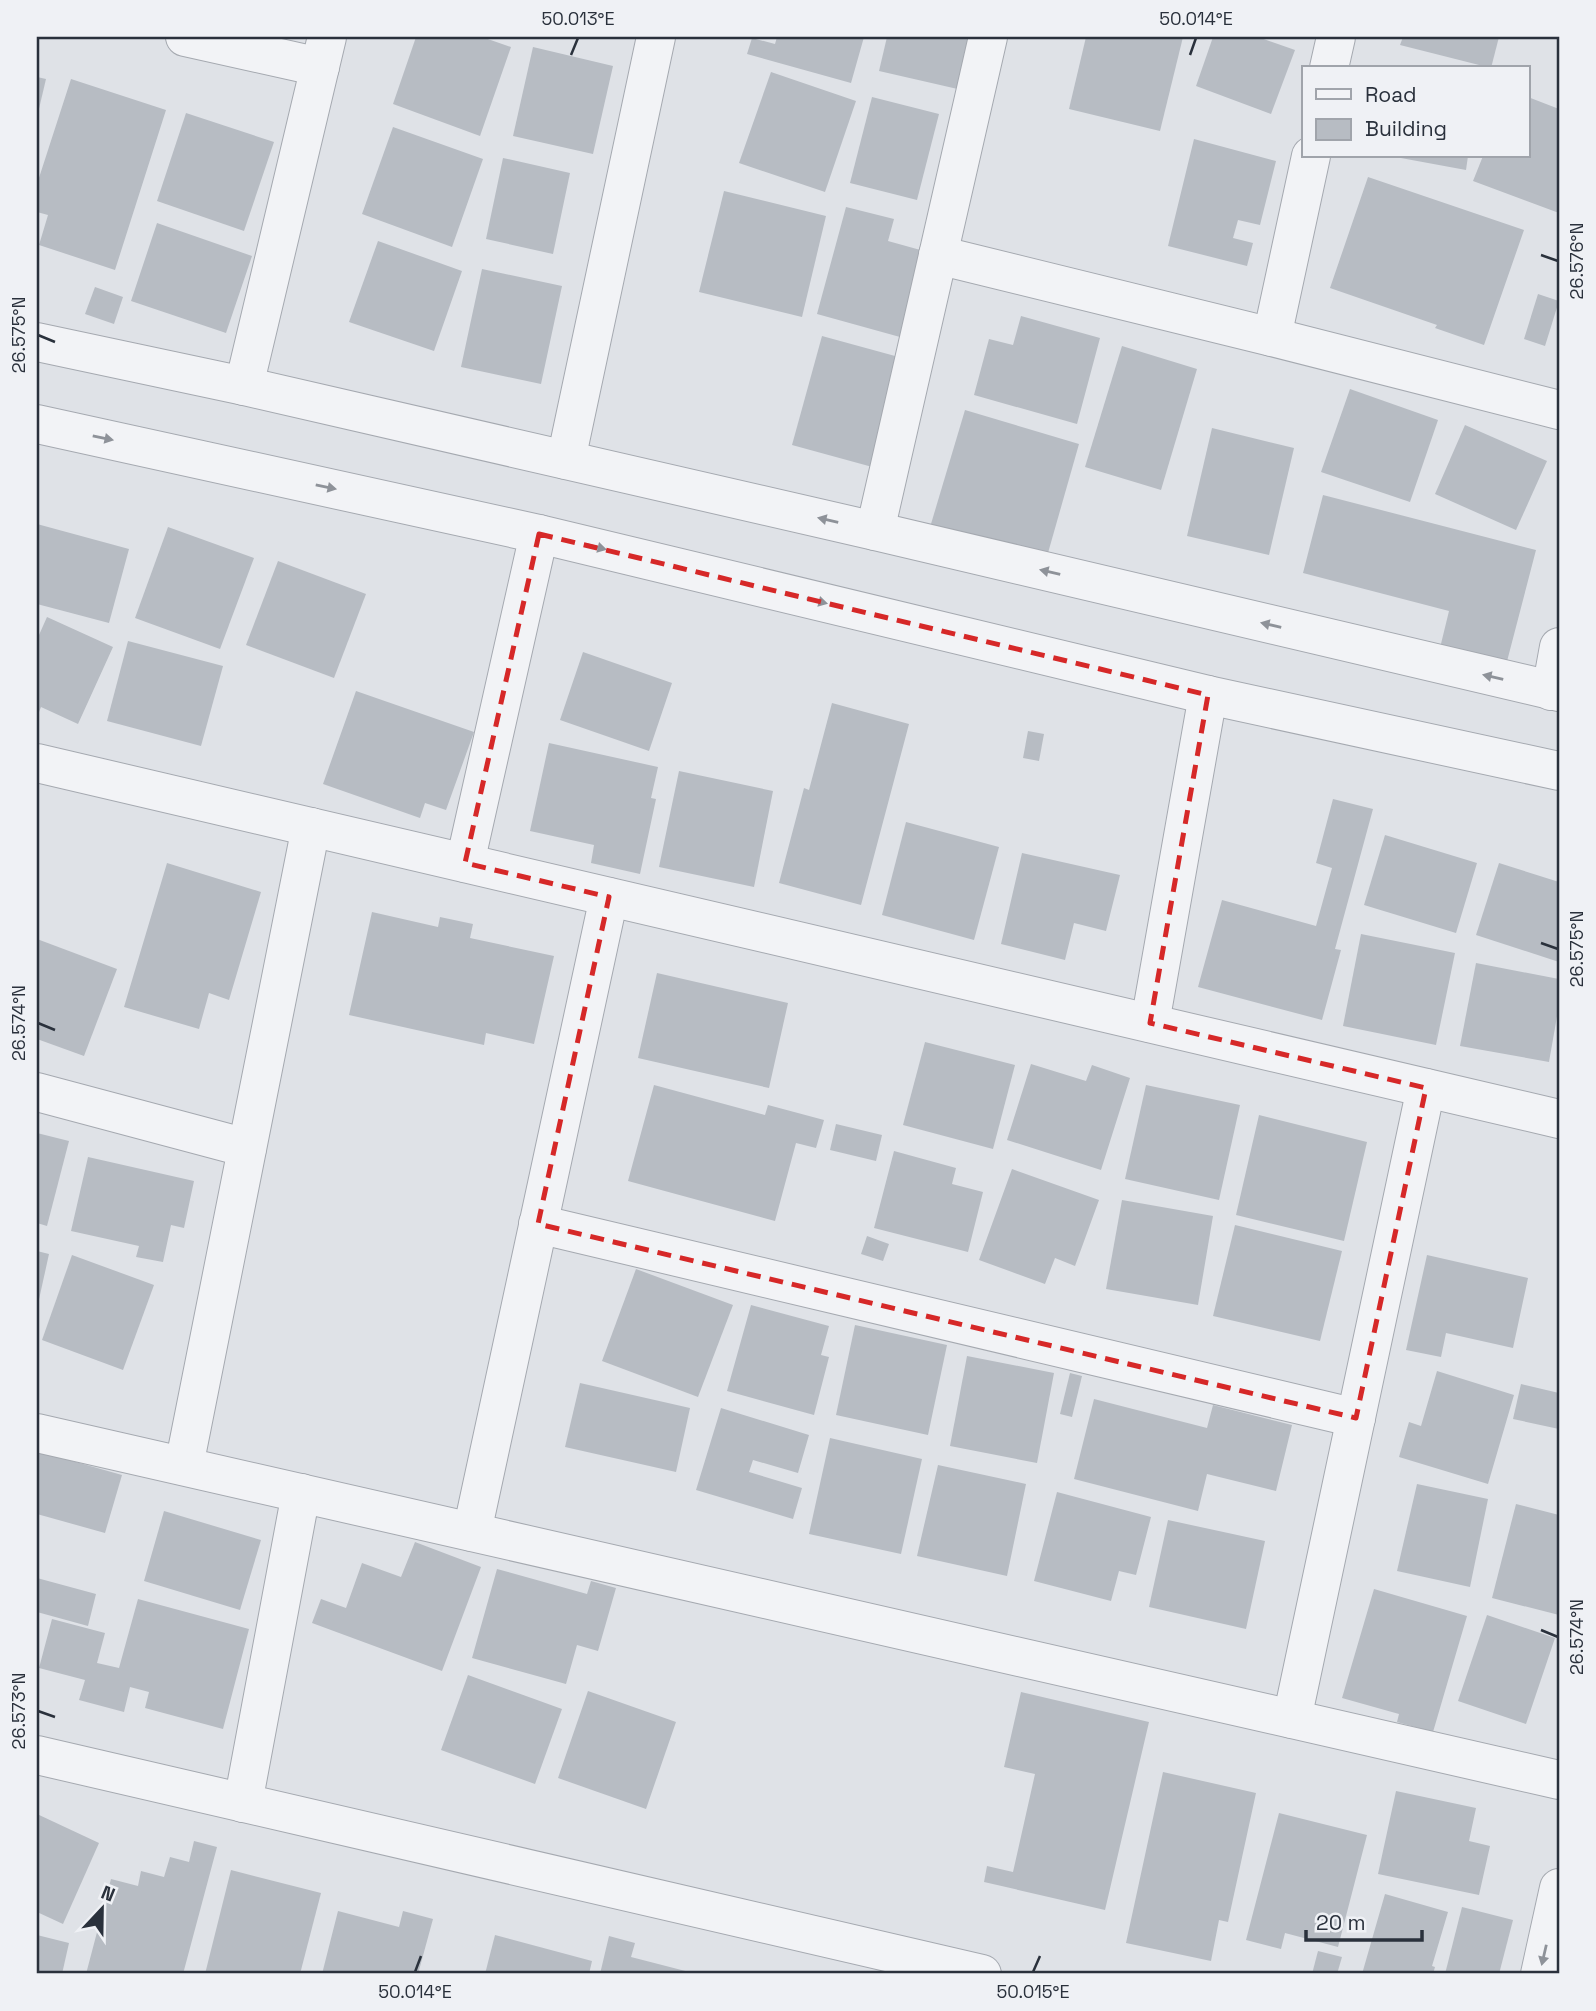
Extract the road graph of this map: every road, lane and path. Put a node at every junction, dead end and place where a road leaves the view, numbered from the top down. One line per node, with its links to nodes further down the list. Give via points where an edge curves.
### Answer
1 (185, 37): 5 (street)
2 (656, 37): 14 (street)
3 (988, 37): 8 (street)
4 (1336, 37): 6 (street)
5 (324, 52): 11 (street)
6 (1329, 66)
7 (1311, 158): 9 (street)
8 (938, 255): 9 (street); 15 (street)
9 (1272, 337): 12 (street)
10 (37, 342): 11 (street)
11 (244, 386): 14 (street)
12 (1559, 410)
13 (37, 424): 16 (street, one-way to 16)
14 (566, 460): 15 (street, one-way to 14)
15 (875, 531): 18 (street, one-way to 15)
16 (539, 534): 19 (street, one-way to 19); 23 (street)
17 (1559, 648): 18 (street)
18 (1555, 692)
19 (1208, 695): 21 (street); 25 (street)
20 (37, 763): 22 (street)
21 (1559, 771)
22 (311, 827): 23 (street); 29 (street)
23 (465, 863): 24 (street)
24 (609, 897): 25 (street); 30 (street)
25 (1150, 1023): 26 (street)
26 (1426, 1088): 28 (street); 31 (street)
27 (37, 1093): 29 (street)
28 (1559, 1119)
29 (247, 1148): 33 (street)
30 (538, 1224): 31 (street); 35 (street)
31 (1356, 1418): 36 (street)
32 (37, 1433): 33 (street)
33 (184, 1466): 34 (street)
34 (301, 1493): 35 (street); 39 (street)
35 (472, 1532): 36 (street)
36 (1292, 1719): 38 (street)
37 (37, 1755): 39 (street)
38 (1559, 1780)
39 (243, 1803): 41 (street)
40 (1559, 1888): 42 (street, one-way to 42)
41 (982, 1974)
42 (1539, 1974)

